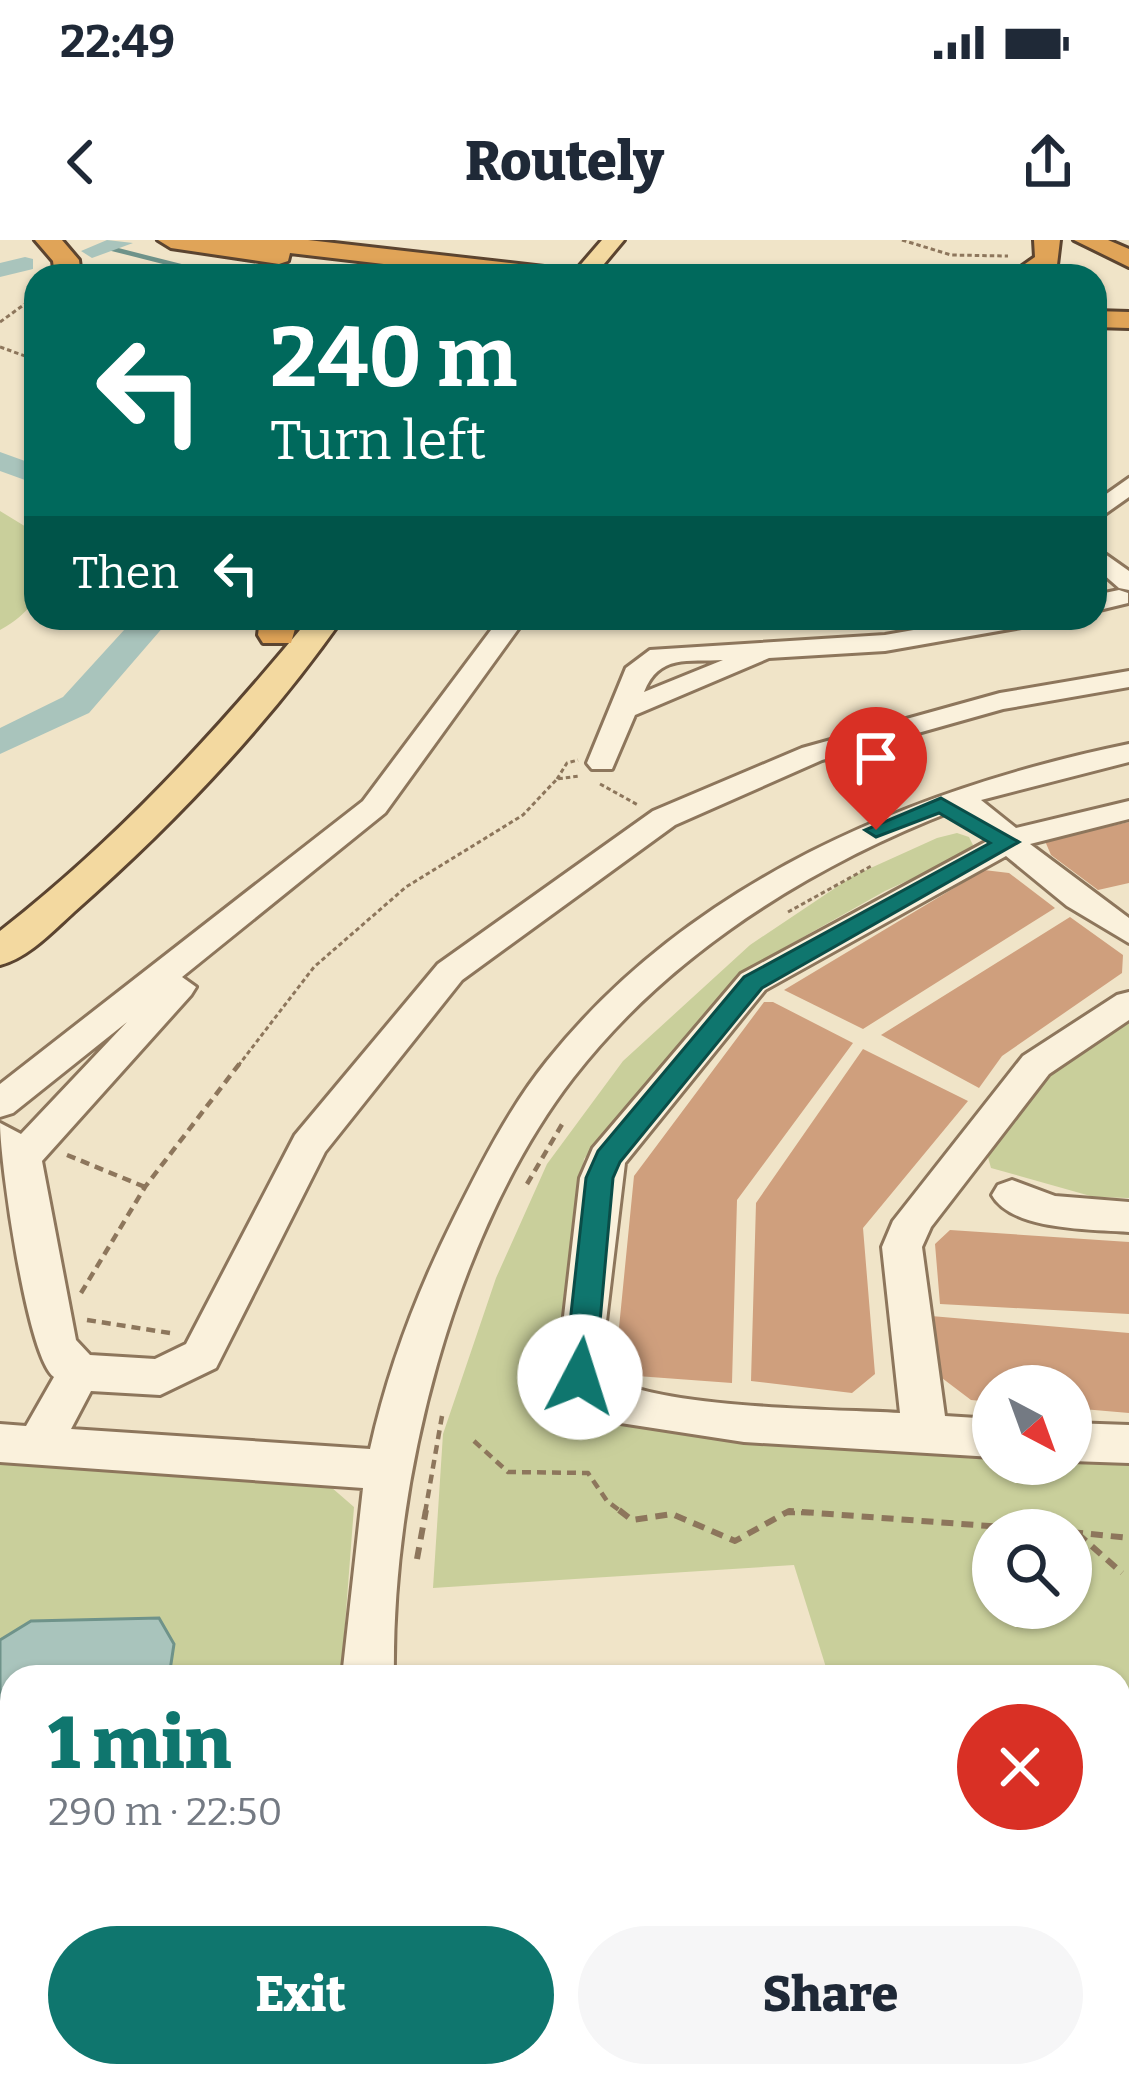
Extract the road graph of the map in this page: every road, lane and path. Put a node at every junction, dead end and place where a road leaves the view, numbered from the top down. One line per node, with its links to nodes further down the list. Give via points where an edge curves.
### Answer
1 (48, 240): 10 (highway)
2 (171, 240): 11 (highway)
3 (242, 240): 12 (highway)
4 (357, 240): 5 (highway)
5 (381, 240)
6 (902, 240): 13 (path)
7 (1047, 240): 13 (highway, via 1048,260)
8 (1087, 240): 9 (highway)
9 (1129, 259)
10 (66, 264)
11 (345, 264)
12 (449, 264)
13 (1020, 264)
14 (278, 630): 26 (main road, via 146,789)
15 (317, 630): 28 (main road, via 170,805)
16 (504, 630): 25 (street, via 374,807)
17 (959, 630): 20 (street, via 885,643 783,646 626,709)
18 (1129, 679): 23 (street, via 1000,700 812,754)
19 (1129, 753): 21 (street)
20 (602, 763)
21 (950, 801): 24 (street); 45 (street, via 856,840 763,892 637,986 568,1060 505,1156 440,1285 400,1399)
22 (1129, 810): 24 (street)
23 (664, 818): 32 (path, via 589,778 556,779 523,815 406,887 314,967); 37 (street, via 450,972 309,1145)
24 (1008, 842): 27 (street); 39 (street, via 753,982 608,1158 600,1178 579,1363 589,1389 614,1404 744,1423)
25 (256, 904): 30 (street); 31 (street)
26 (0, 916)
27 (1129, 933)
28 (0, 952)
29 (1129, 1003): 39 (street, via 1036,1065 913,1222 902,1247)
30 (0, 1104)
31 (19, 1145): 32 (path); 38 (street, via 54,1340 62,1360)
32 (146, 1187): 35 (path)
33 (1012, 1195): 34 (street, via 1050,1211)
34 (1129, 1216)
35 (76, 1301)
36 (80, 1317): 37 (path)
37 (212, 1339): 38 (street, via 201,1356 160,1377)
38 (80, 1371): 43 (street)
39 (926, 1435): 40 (street)
40 (972, 1437)
41 (474, 1442): 46 (path, via 508,1472 588,1473 632,1520 672,1514 724,1540 748,1537 789,1511)
42 (1092, 1443): 44 (street)
43 (20, 1444): 45 (street)
44 (1129, 1444)
45 (386, 1470): 51 (street)
46 (972, 1525)
47 (1092, 1535): 48 (path)
48 (1129, 1538)
49 (1092, 1548): 50 (path)
50 (1122, 1573)
51 (369, 1665)

